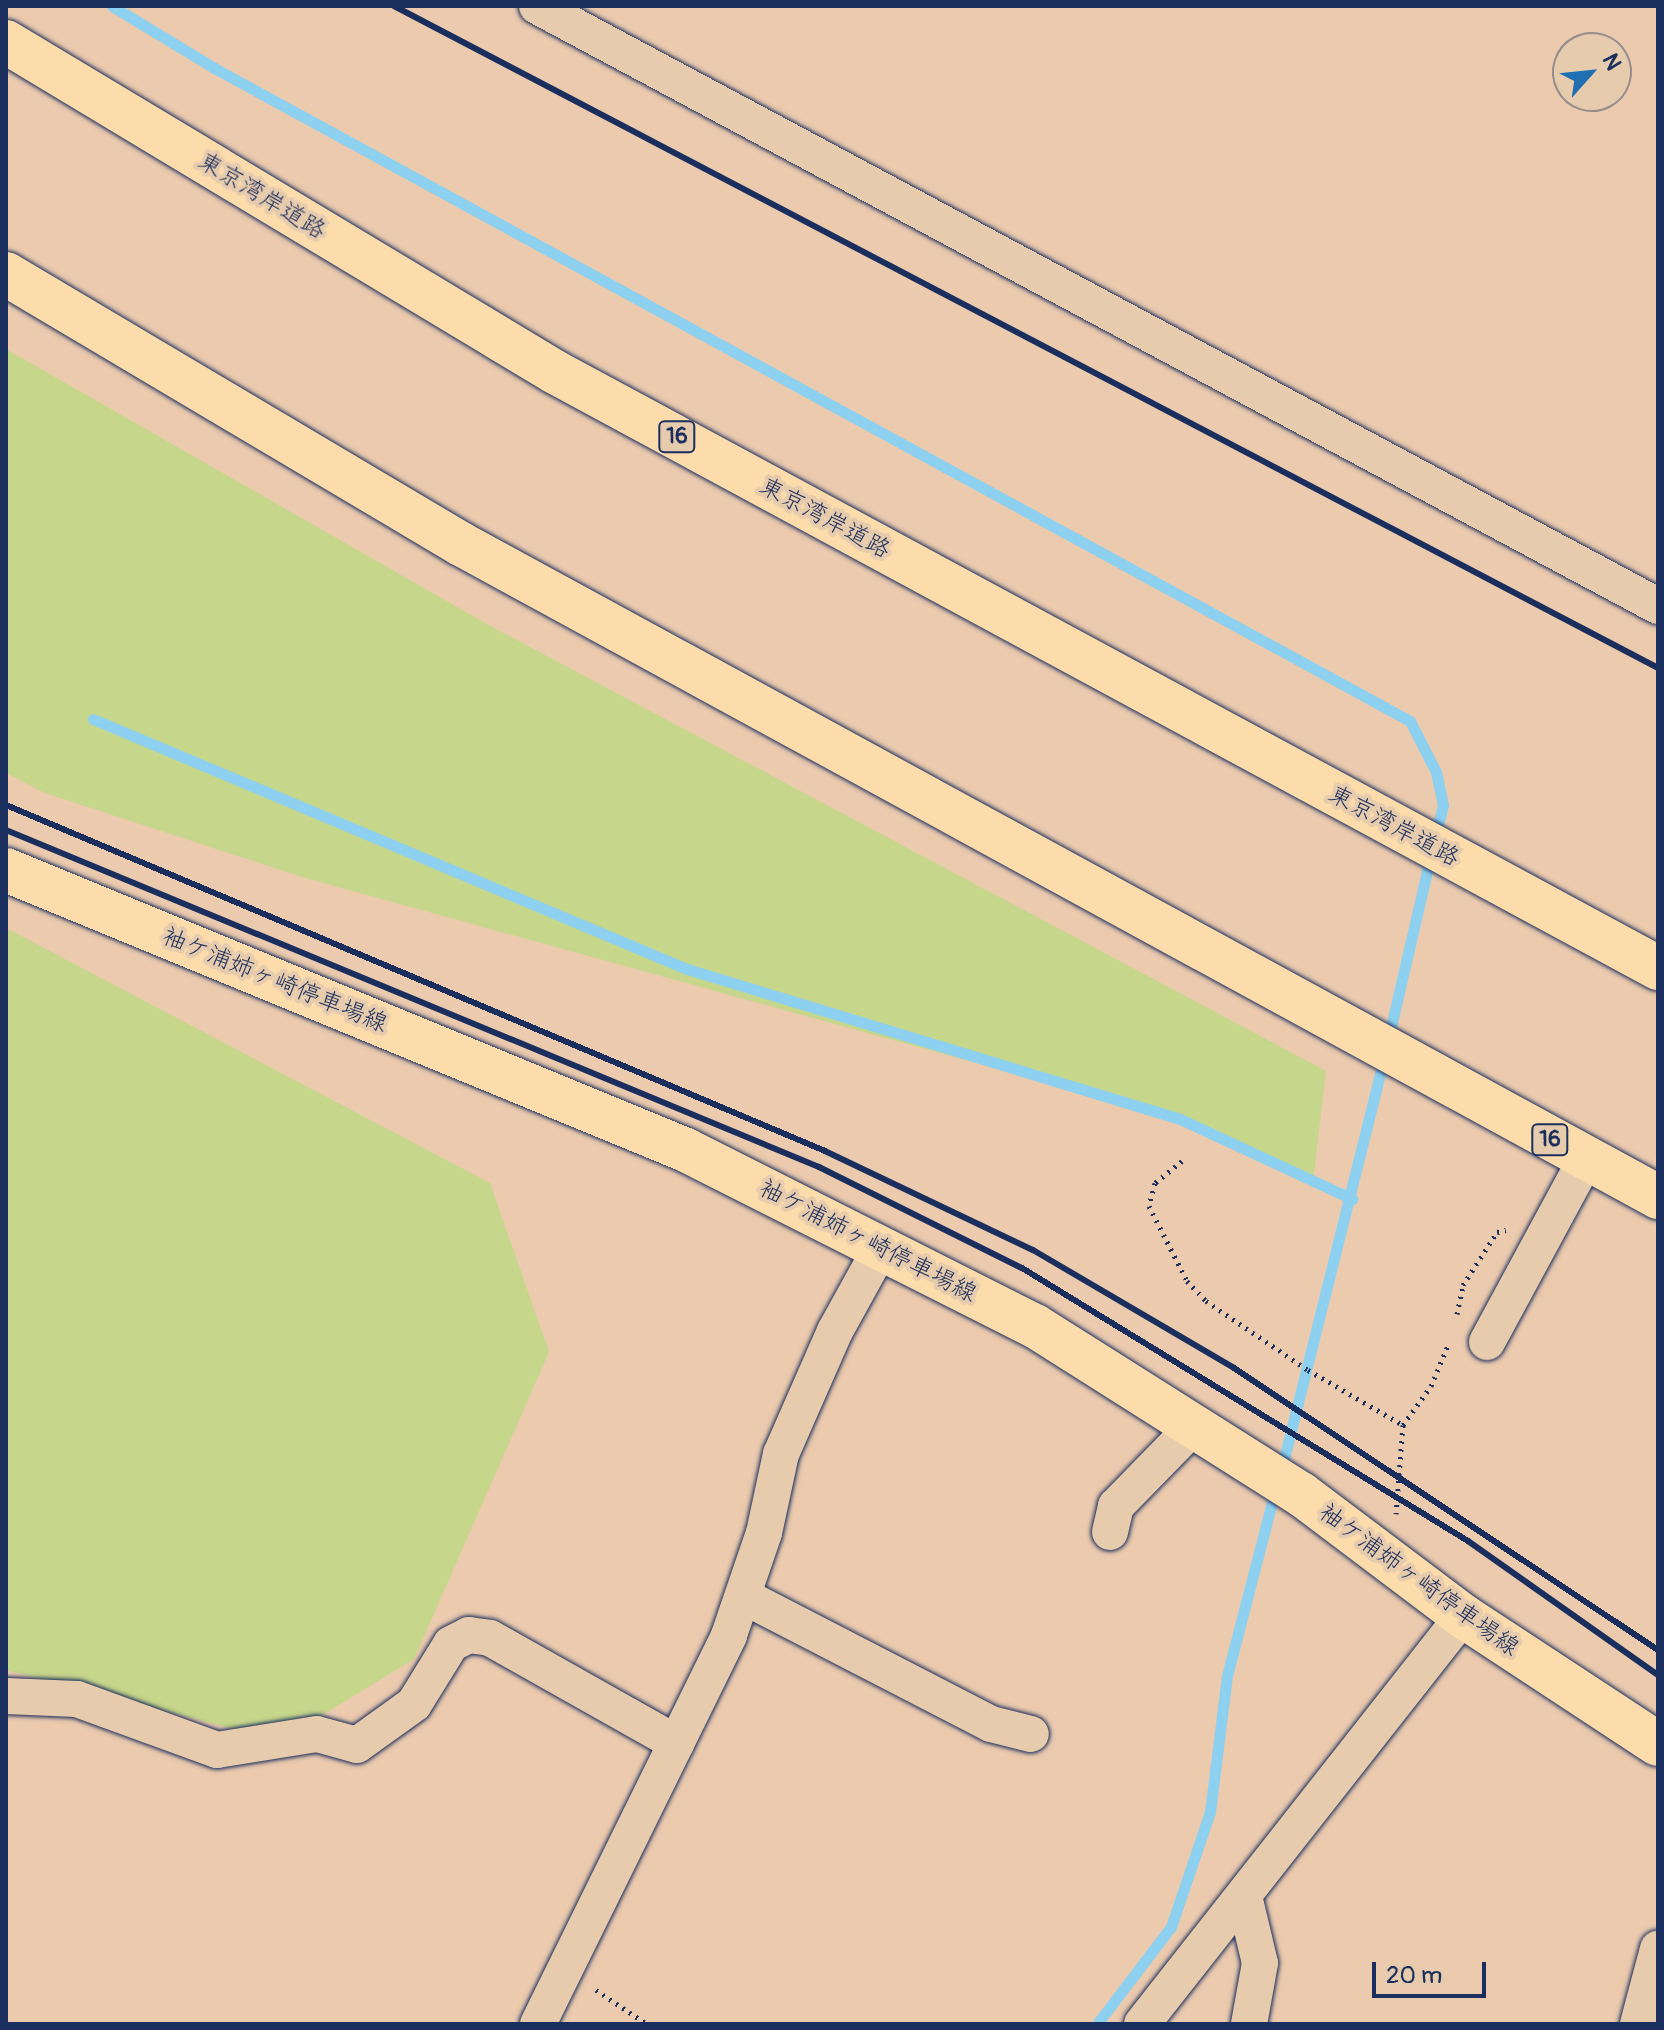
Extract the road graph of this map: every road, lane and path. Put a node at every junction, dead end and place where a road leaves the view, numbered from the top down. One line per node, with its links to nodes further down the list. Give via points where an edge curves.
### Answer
1 (537, 6): 4 (street)
2 (6, 42): 6 (main road, 東京湾岸道路 / 16, via 555,372)
3 (6, 274): 9 (main road, 16, via 461,544)
4 (1658, 606)
5 (6, 870): 13 (main road, 袖ケ浦姉ヶ崎停車場線, via 686,1150)
6 (1565, 918): 7 (main road); 8 (main road, 東京湾岸道路 / 16)
7 (1658, 956)
8 (1658, 968)
9 (1586, 1159): 11 (main road, 16); 12 (main road); 14 (street)
10 (1182, 1161): 17 (path, via 1155,1183 1149,1206 1187,1281 1206,1301 1308,1370 1403,1425)
11 (1658, 1197)
12 (1658, 1211)
13 (882, 1246): 15 (main road, 袖ケ浦姉ヶ崎停車場線, via 1035,1326); 18 (street, via 807,1389 781,1454 764,1533)
14 (1487, 1342)
15 (1194, 1426): 16 (street, via 1116,1506); 17 (main road, 袖ケ浦姉ヶ崎停車場線, via 1301,1494)
16 (1110, 1532)
17 (1393, 1563): 19 (main road, 袖ケ浦姉ヶ崎停車場線)
18 (743, 1596): 21 (street, via 991,1724); 22 (street)
19 (1463, 1616): 23 (main road, 袖ケ浦姉ヶ崎停車場線); 24 (street)
20 (6, 1696): 22 (street, via 77,1699 217,1750 317,1734 357,1745 414,1704 451,1644 469,1635 490,1638)
21 (1031, 1734)
22 (676, 1743): 26 (street)
23 (1658, 1744)
24 (1244, 1896): 29 (street); 30 (street, via 1260,1963)
25 (1658, 1949): 31 (street)
26 (565, 1970): 27 (street); 28 (path)
27 (538, 2024)
28 (647, 2024)
29 (1142, 2024)
30 (1249, 2024)
31 (1638, 2024)

